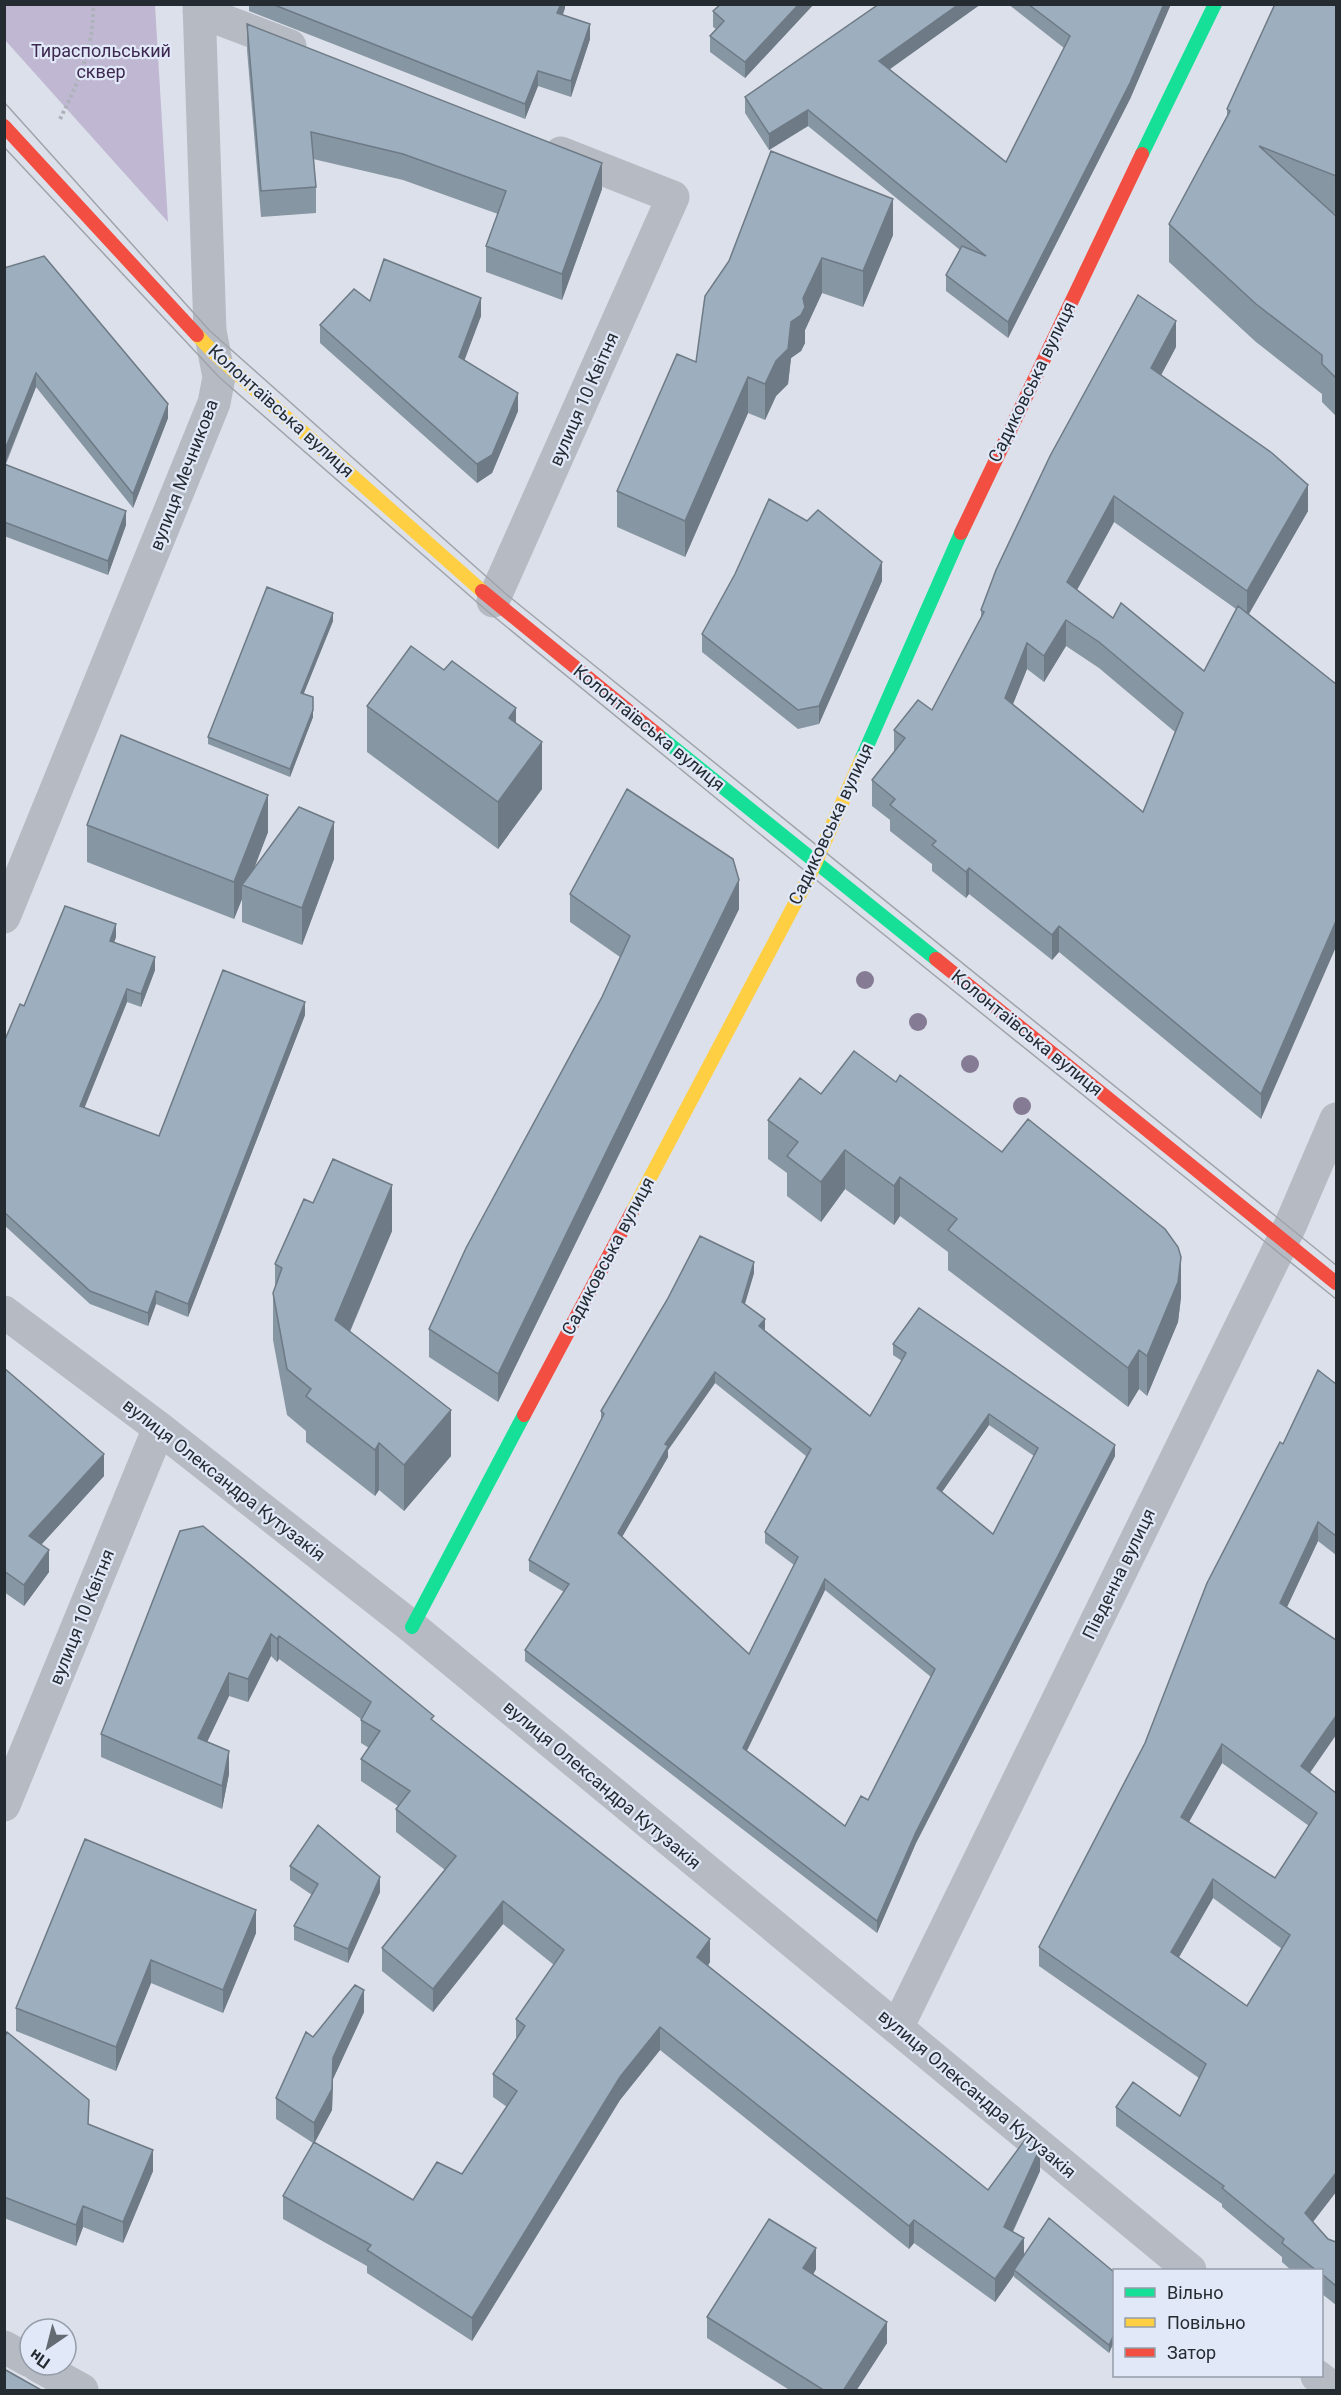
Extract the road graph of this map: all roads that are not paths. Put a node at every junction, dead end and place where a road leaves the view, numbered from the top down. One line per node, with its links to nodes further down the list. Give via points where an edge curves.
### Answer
1 (1215, 4): 8 (street, Садиковська вулиця, via 989,471)
2 (199, 8): 3 (street); 6 (street, вулиця Мечникова, via 210,331)
3 (320, 58)
4 (4, 126): 6 (street, Колонтаївська вулиця)
5 (530, 140): 7 (street, вулиця 10 Квітня, via 673,197)
6 (215, 354): 7 (street, Колонтаївська вулиця); 9 (street, вулиця Мечникова, via 219,377 214,403)
7 (493, 601): 8 (street, Колонтаївська вулиця)
8 (815, 863): 11 (street, Колонтаївська вулиця); 15 (street, Садиковська вулиця)
9 (4, 917)
10 (1336, 1119): 11 (street, Південна вулиця)
11 (1284, 1239): 12 (street, Колонтаївська вулиця); 17 (street, Південна вулиця)
12 (1336, 1283)
13 (4, 1312): 14 (street, вулиця Олександра Кутузакія)
14 (159, 1428): 15 (street, вулиця Олександра Кутузакія); 16 (street, вулиця 10 Квітня)
15 (412, 1627): 17 (street, вулиця Олександра Кутузакія)
16 (4, 1805)
17 (897, 2028): 18 (street, вулиця Олександра Кутузакія)
18 (1188, 2269)
19 (4, 2347): 20 (street)
20 (18, 2355)
21 (58, 2377): 23 (street)
22 (1318, 2377): 24 (street)
23 (82, 2391)
24 (1335, 2391)

